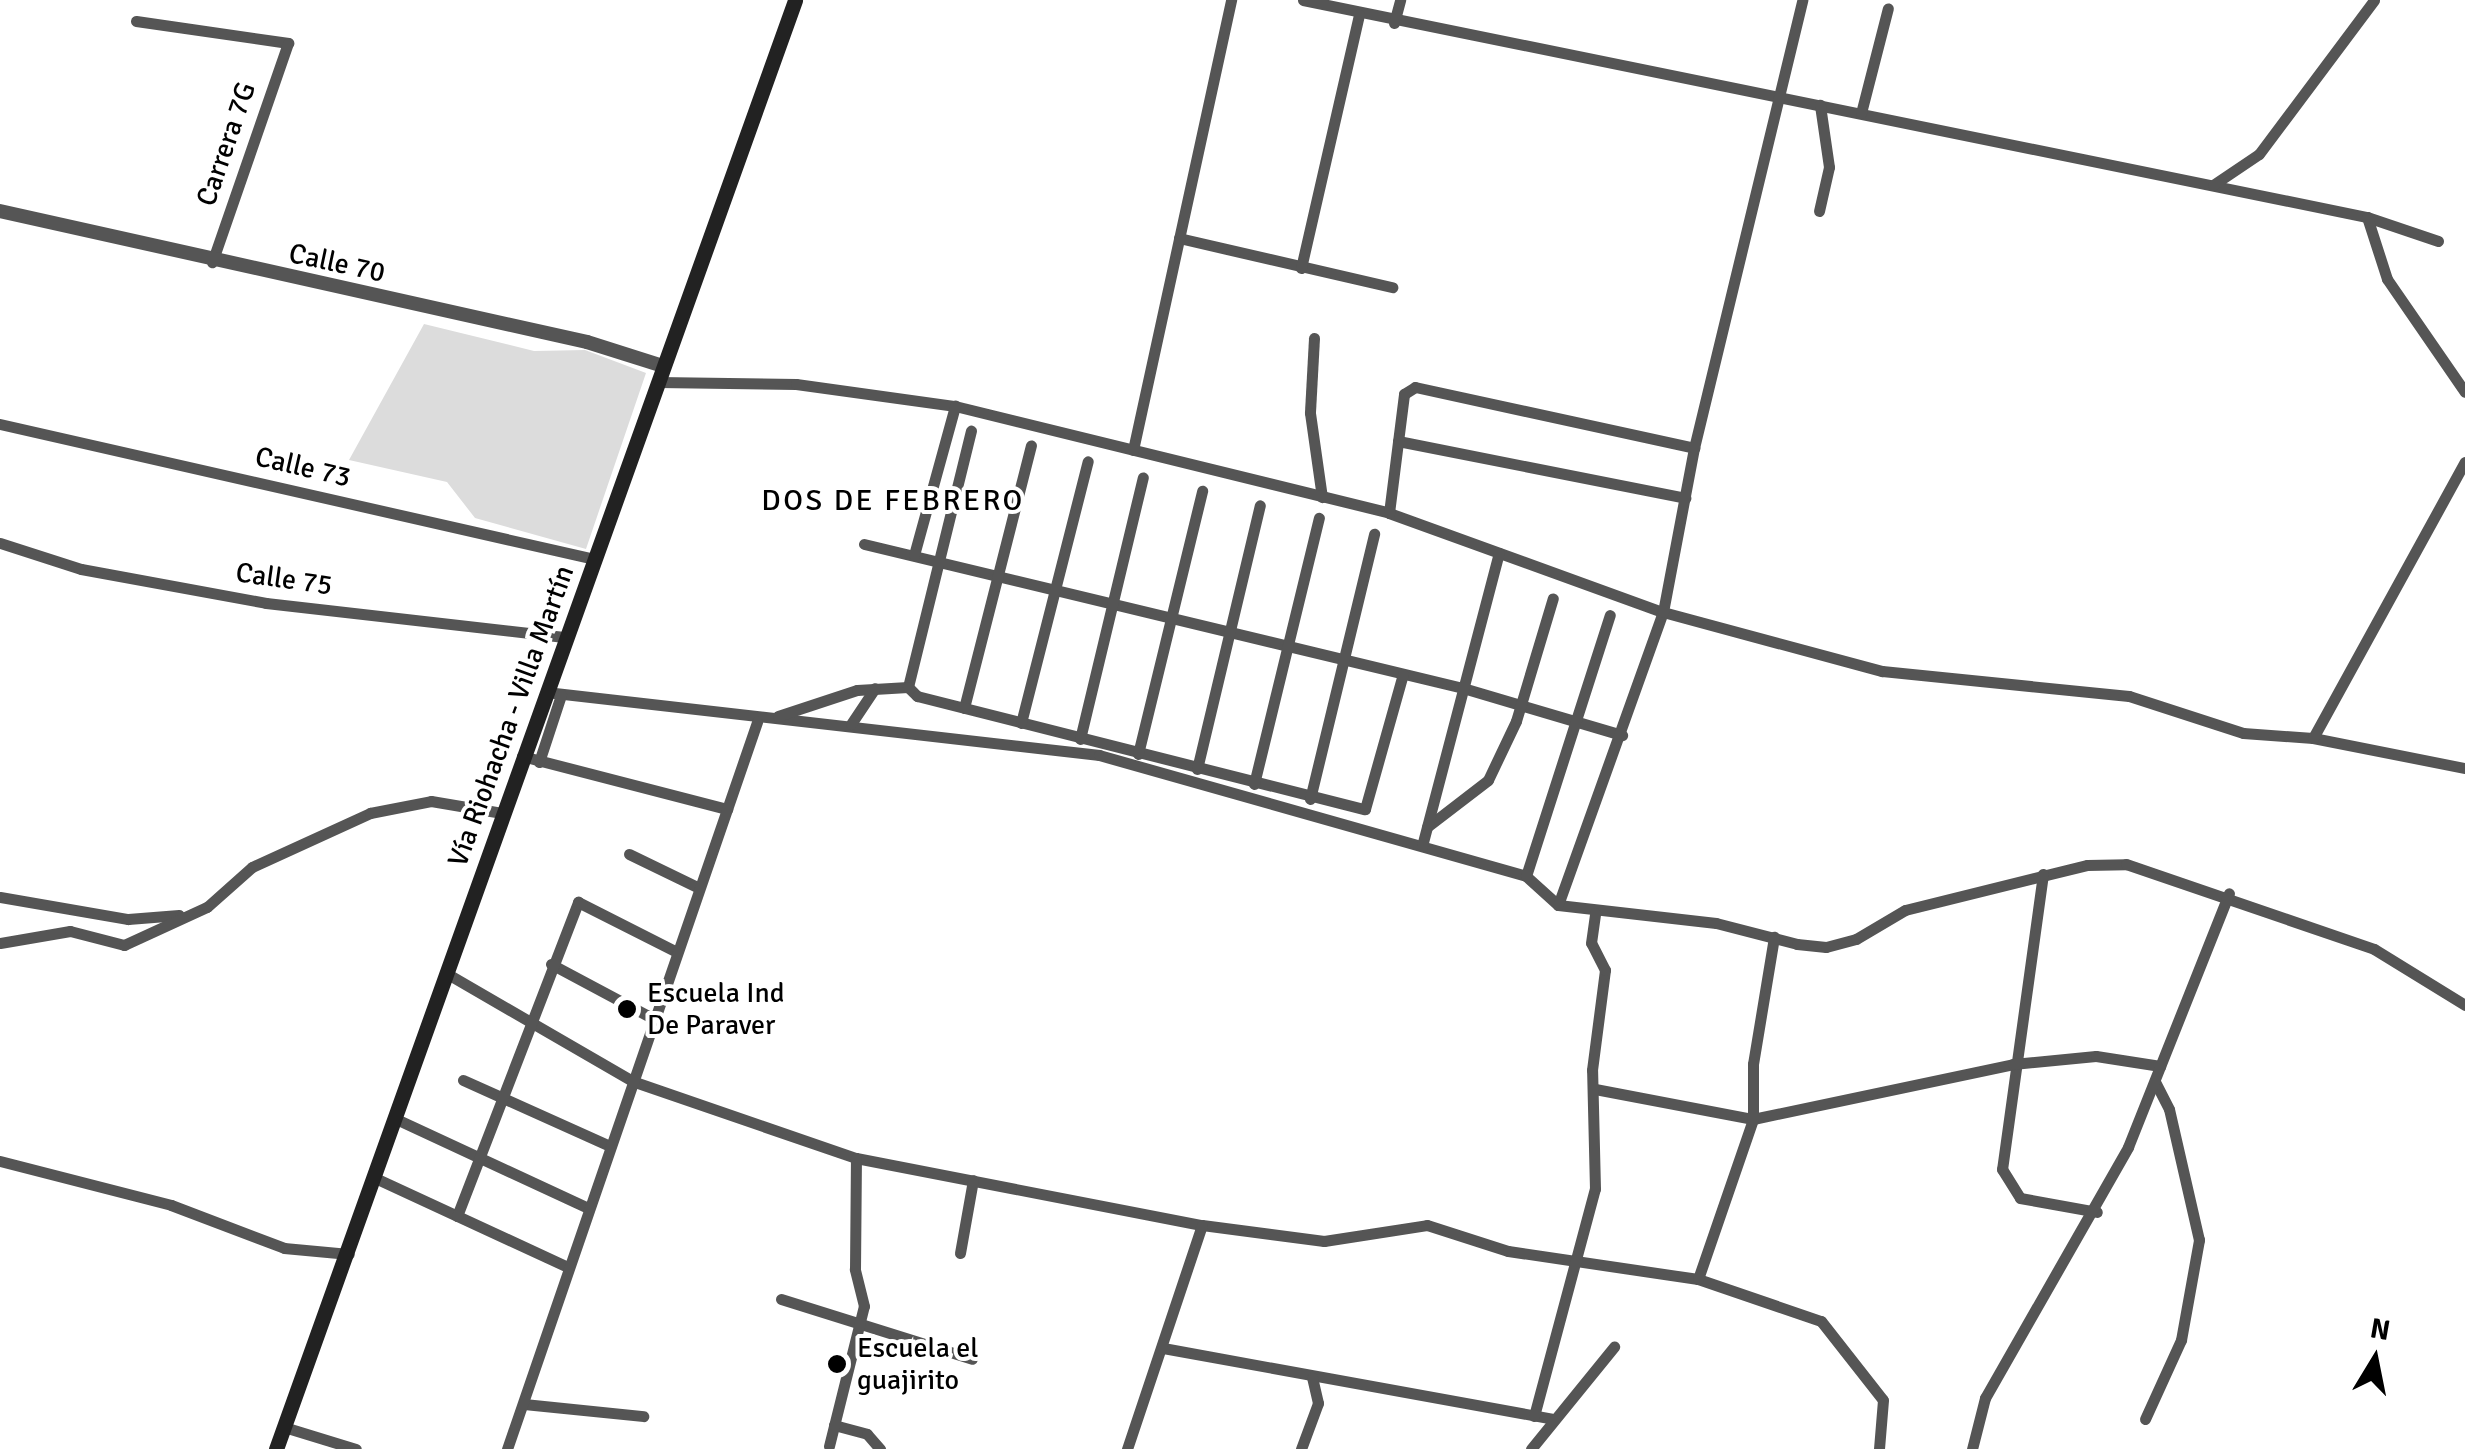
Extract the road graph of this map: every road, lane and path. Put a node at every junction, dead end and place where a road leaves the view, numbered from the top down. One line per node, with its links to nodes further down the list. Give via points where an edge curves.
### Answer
1 (795, 0): 24 (main road, Vía Riohacha - Villa Martín)
2 (1232, 0): 18 (street)
3 (1303, 0): 8 (street)
4 (1400, 0): 10 (street)
5 (1802, 0): 11 (street)
6 (2374, 0): 14 (street, via 2259,154)
7 (1888, 8): 13 (street)
8 (1359, 14): 10 (street); 21 (street)
9 (136, 22): 20 (street, Carrera 7G, via 288,43)
10 (1394, 23): 11 (street)
11 (1777, 96): 12 (street); 31 (street)
12 (1820, 105): 13 (street); 16 (street, via 1829,179)
13 (1861, 113): 14 (street)
14 (2213, 185): 17 (street)
15 (0, 211): 20 (street, Calle 70)
16 (1819, 212)
17 (2367, 216): 19 (street); 25 (street, via 2387,279)
18 (1180, 238): 21 (street); 32 (street)
19 (2438, 241)
20 (212, 262): 24 (street, Calle 70, via 588,342)
21 (1301, 268): 22 (street)
22 (1392, 287)
23 (1314, 338): 37 (street, via 1310,413)
24 (661, 374): 26 (street); 47 (main road, Vía Riohacha - Villa Martín)
25 (2465, 392)
26 (955, 406): 32 (street); 46 (street)
27 (0, 424): 47 (street, Calle 73)
28 (971, 430): 48 (street)
29 (1398, 441): 31 (street, via 1404,394 1415,388); 38 (street); 40 (street)
30 (1031, 444): 49 (street)
31 (1694, 448): 38 (street)
32 (1133, 450): 37 (street)
33 (1088, 461): 50 (street)
34 (2465, 462): 73 (street)
35 (1143, 477): 52 (street)
36 (1202, 490): 55 (street)
37 (1322, 496): 40 (street)
38 (1685, 498): 53 (street)
39 (1260, 505): 56 (street)
40 (1389, 513): 45 (street)
41 (1318, 518): 58 (street)
42 (1374, 534): 59 (street)
43 (0, 542): 57 (street, Calle 75, via 81,569 266,603)
44 (864, 544): 46 (street)
45 (1499, 553): 53 (street); 63 (street)
46 (914, 555): 48 (street)
47 (594, 559): 57 (main road, Vía Riohacha - Villa Martín)
48 (934, 560): 49 (street); 61 (street)
49 (997, 576): 50 (street); 66 (street)
50 (1054, 590): 52 (street); 71 (street)
51 (1553, 598): 65 (street)
52 (1114, 604): 55 (street); 74 (street)
53 (1664, 612): 72 (street); 73 (street, via 1882,671 2129,696 2243,733)
54 (1610, 616): 68 (street)
55 (1172, 618): 56 (street); 75 (street)
56 (1232, 632): 58 (street); 79 (street)
57 (566, 636): 64 (main road, Vía Riohacha - Villa Martín)
58 (1288, 646): 59 (street); 80 (street)
59 (1344, 660): 60 (street); 81 (street)
60 (1403, 674): 63 (street); 81 (street, via 1365,809)
61 (908, 687): 62 (street); 66 (street)
62 (876, 688): 67 (street); 70 (street)
63 (1463, 688): 65 (street); 84 (street)
64 (554, 694): 69 (street); 76 (main road, Vía Riohacha - Villa Martín); 77 (street)
65 (1520, 705): 68 (street); 84 (street, via 1488,780)
66 (964, 708): 71 (street)
67 (773, 718): 69 (street); 70 (street)
68 (1576, 721): 72 (street); 88 (street)
69 (757, 722): 82 (street)
70 (851, 724): 85 (street, via 1100,755)
71 (1021, 724): 74 (street)
72 (1622, 735): 92 (street)
73 (2313, 738): 78 (street)
74 (1080, 739): 75 (street)
75 (1138, 754): 79 (street)
76 (522, 756): 77 (street); 83 (main road, Vía Riohacha - Villa Martín)
77 (539, 762): 82 (street)
78 (2465, 768)
79 (1198, 769): 80 (street)
80 (1254, 784): 81 (street)
81 (1310, 799)
82 (727, 809): 89 (street)
83 (502, 813): 94 (street, via 432,801 370,812 252,867 207,907); 99 (main road, Vía Riohacha - Villa Martín)
84 (1428, 826): 85 (street)
85 (1422, 846): 88 (street)
86 (629, 854): 89 (street)
87 (2043, 874): 90 (street, via 2126,864); 95 (street, via 1906,910 1856,940 1826,947); 103 (street)
88 (1526, 876): 92 (street)
89 (700, 888): 97 (street)
90 (2230, 894): 100 (street, via 2374,949); 104 (street)
91 (0, 897): 94 (street, via 128,919)
92 (1558, 905): 93 (street)
93 (1595, 913): 95 (street); 108 (street, via 1591,942 1605,970 1596,1000)
94 (179, 915): 96 (street, via 124,945 70,932)
95 (1774, 937): 111 (street, via 1753,1064)
96 (0, 942)
97 (677, 952): 98 (street, via 578,902); 101 (street)
98 (551, 964): 101 (street); 102 (street)
99 (446, 973): 102 (street); 110 (main road, Vía Riohacha - Villa Martín)
100 (2465, 1005)
101 (654, 1019): 106 (street)
102 (528, 1026): 106 (street); 109 (street)
103 (2013, 1064): 104 (street, via 2096,1056); 111 (street); 119 (street, via 2002,1170 2020,1198)
104 (2160, 1066): 107 (street)
105 (462, 1080): 109 (street)
106 (632, 1081): 112 (street); 114 (street)
107 (2155, 1081): 119 (street); 137 (street, via 2170,1109 2199,1240 2181,1340)
108 (1595, 1089): 111 (street); 124 (street, via 1595,1189)
109 (502, 1098): 112 (street); 113 (street)
110 (394, 1118): 113 (street); 116 (main road, Vía Riohacha - Villa Martín)
111 (1752, 1119): 126 (street)
112 (610, 1146): 118 (street)
113 (480, 1156): 118 (street); 120 (street)
114 (856, 1158): 117 (street); 128 (street)
115 (0, 1161): 123 (street, via 158,1201 284,1248)
116 (373, 1177): 120 (street); 123 (main road, Vía Riohacha - Villa Martín)
117 (973, 1180): 121 (street); 122 (street)
118 (588, 1208): 125 (street)
119 (2096, 1212): 149 (street, via 1985,1398)
120 (458, 1216): 125 (street)
121 (1202, 1224): 124 (street, via 1324,1241 1426,1225 1508,1251); 130 (street)
122 (960, 1253)
123 (349, 1254): 139 (main road, Vía Riohacha - Villa Martín)
124 (1573, 1255): 126 (street); 135 (street)
125 (568, 1267): 133 (street)
126 (1698, 1279): 148 (street, via 1821,1320 1882,1400)
127 (781, 1299): 128 (street)
128 (858, 1327): 131 (street); 138 (street)
129 (1614, 1347): 136 (street)
130 (1163, 1348): 132 (street); 145 (street)
131 (972, 1359)
132 (1312, 1378): 135 (street); 146 (street, via 1318,1403)
133 (524, 1404): 134 (street); 143 (street)
134 (643, 1416)
135 (1534, 1416): 136 (street)
136 (1552, 1419): 147 (street)
137 (2145, 1419)
138 (834, 1425): 140 (street); 144 (street, via 867,1434)
139 (284, 1427): 141 (main road, Vía Riohacha - Villa Martín); 142 (street)
140 (830, 1446)
141 (276, 1449)
142 (356, 1449)
143 (507, 1449)
144 (880, 1449)
145 (1127, 1449)
146 (1301, 1449)
147 (1532, 1449)
148 (1879, 1449)
149 (1972, 1449)

